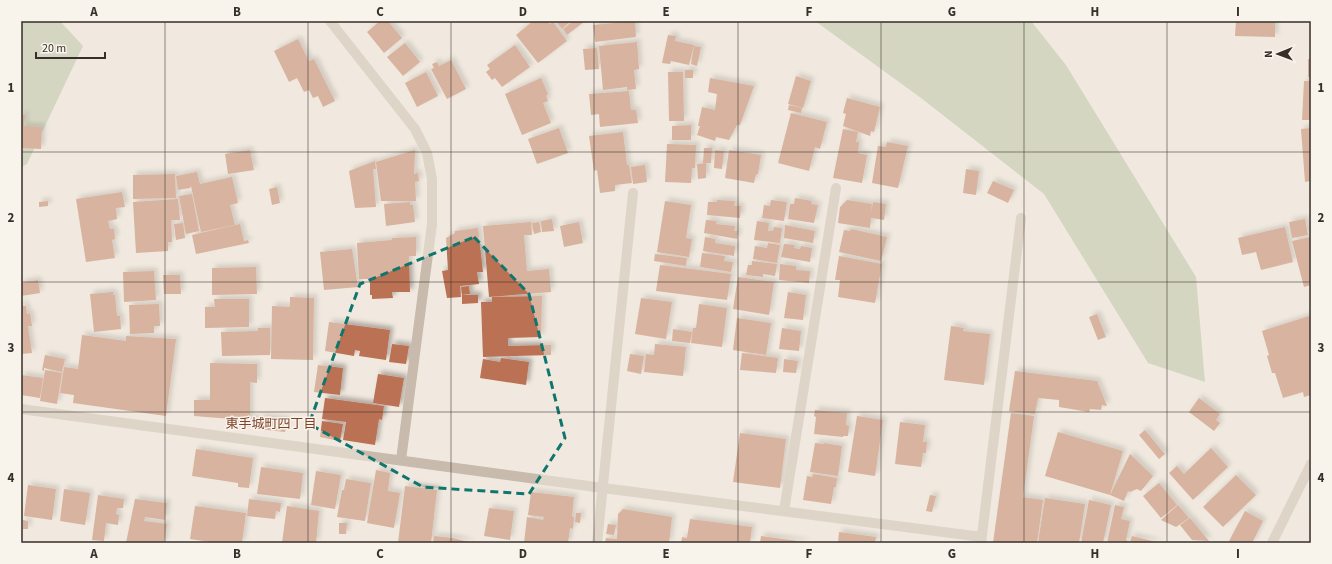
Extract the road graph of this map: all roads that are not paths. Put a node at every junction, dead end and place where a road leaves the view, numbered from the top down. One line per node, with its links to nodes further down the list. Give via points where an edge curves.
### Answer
1 (330, 21): 6 (street, via 415,130 427,153 432,179 432,224)
2 (836, 188): 9 (street)
3 (633, 193): 8 (street)
4 (1020, 218): 10 (street)
5 (21, 409): 6 (street)
6 (401, 460): 8 (street)
7 (1311, 464): 12 (street)
8 (602, 488): 9 (street); 11 (street)
9 (784, 511): 10 (street)
10 (981, 540)
11 (597, 543)
12 (1272, 543)

